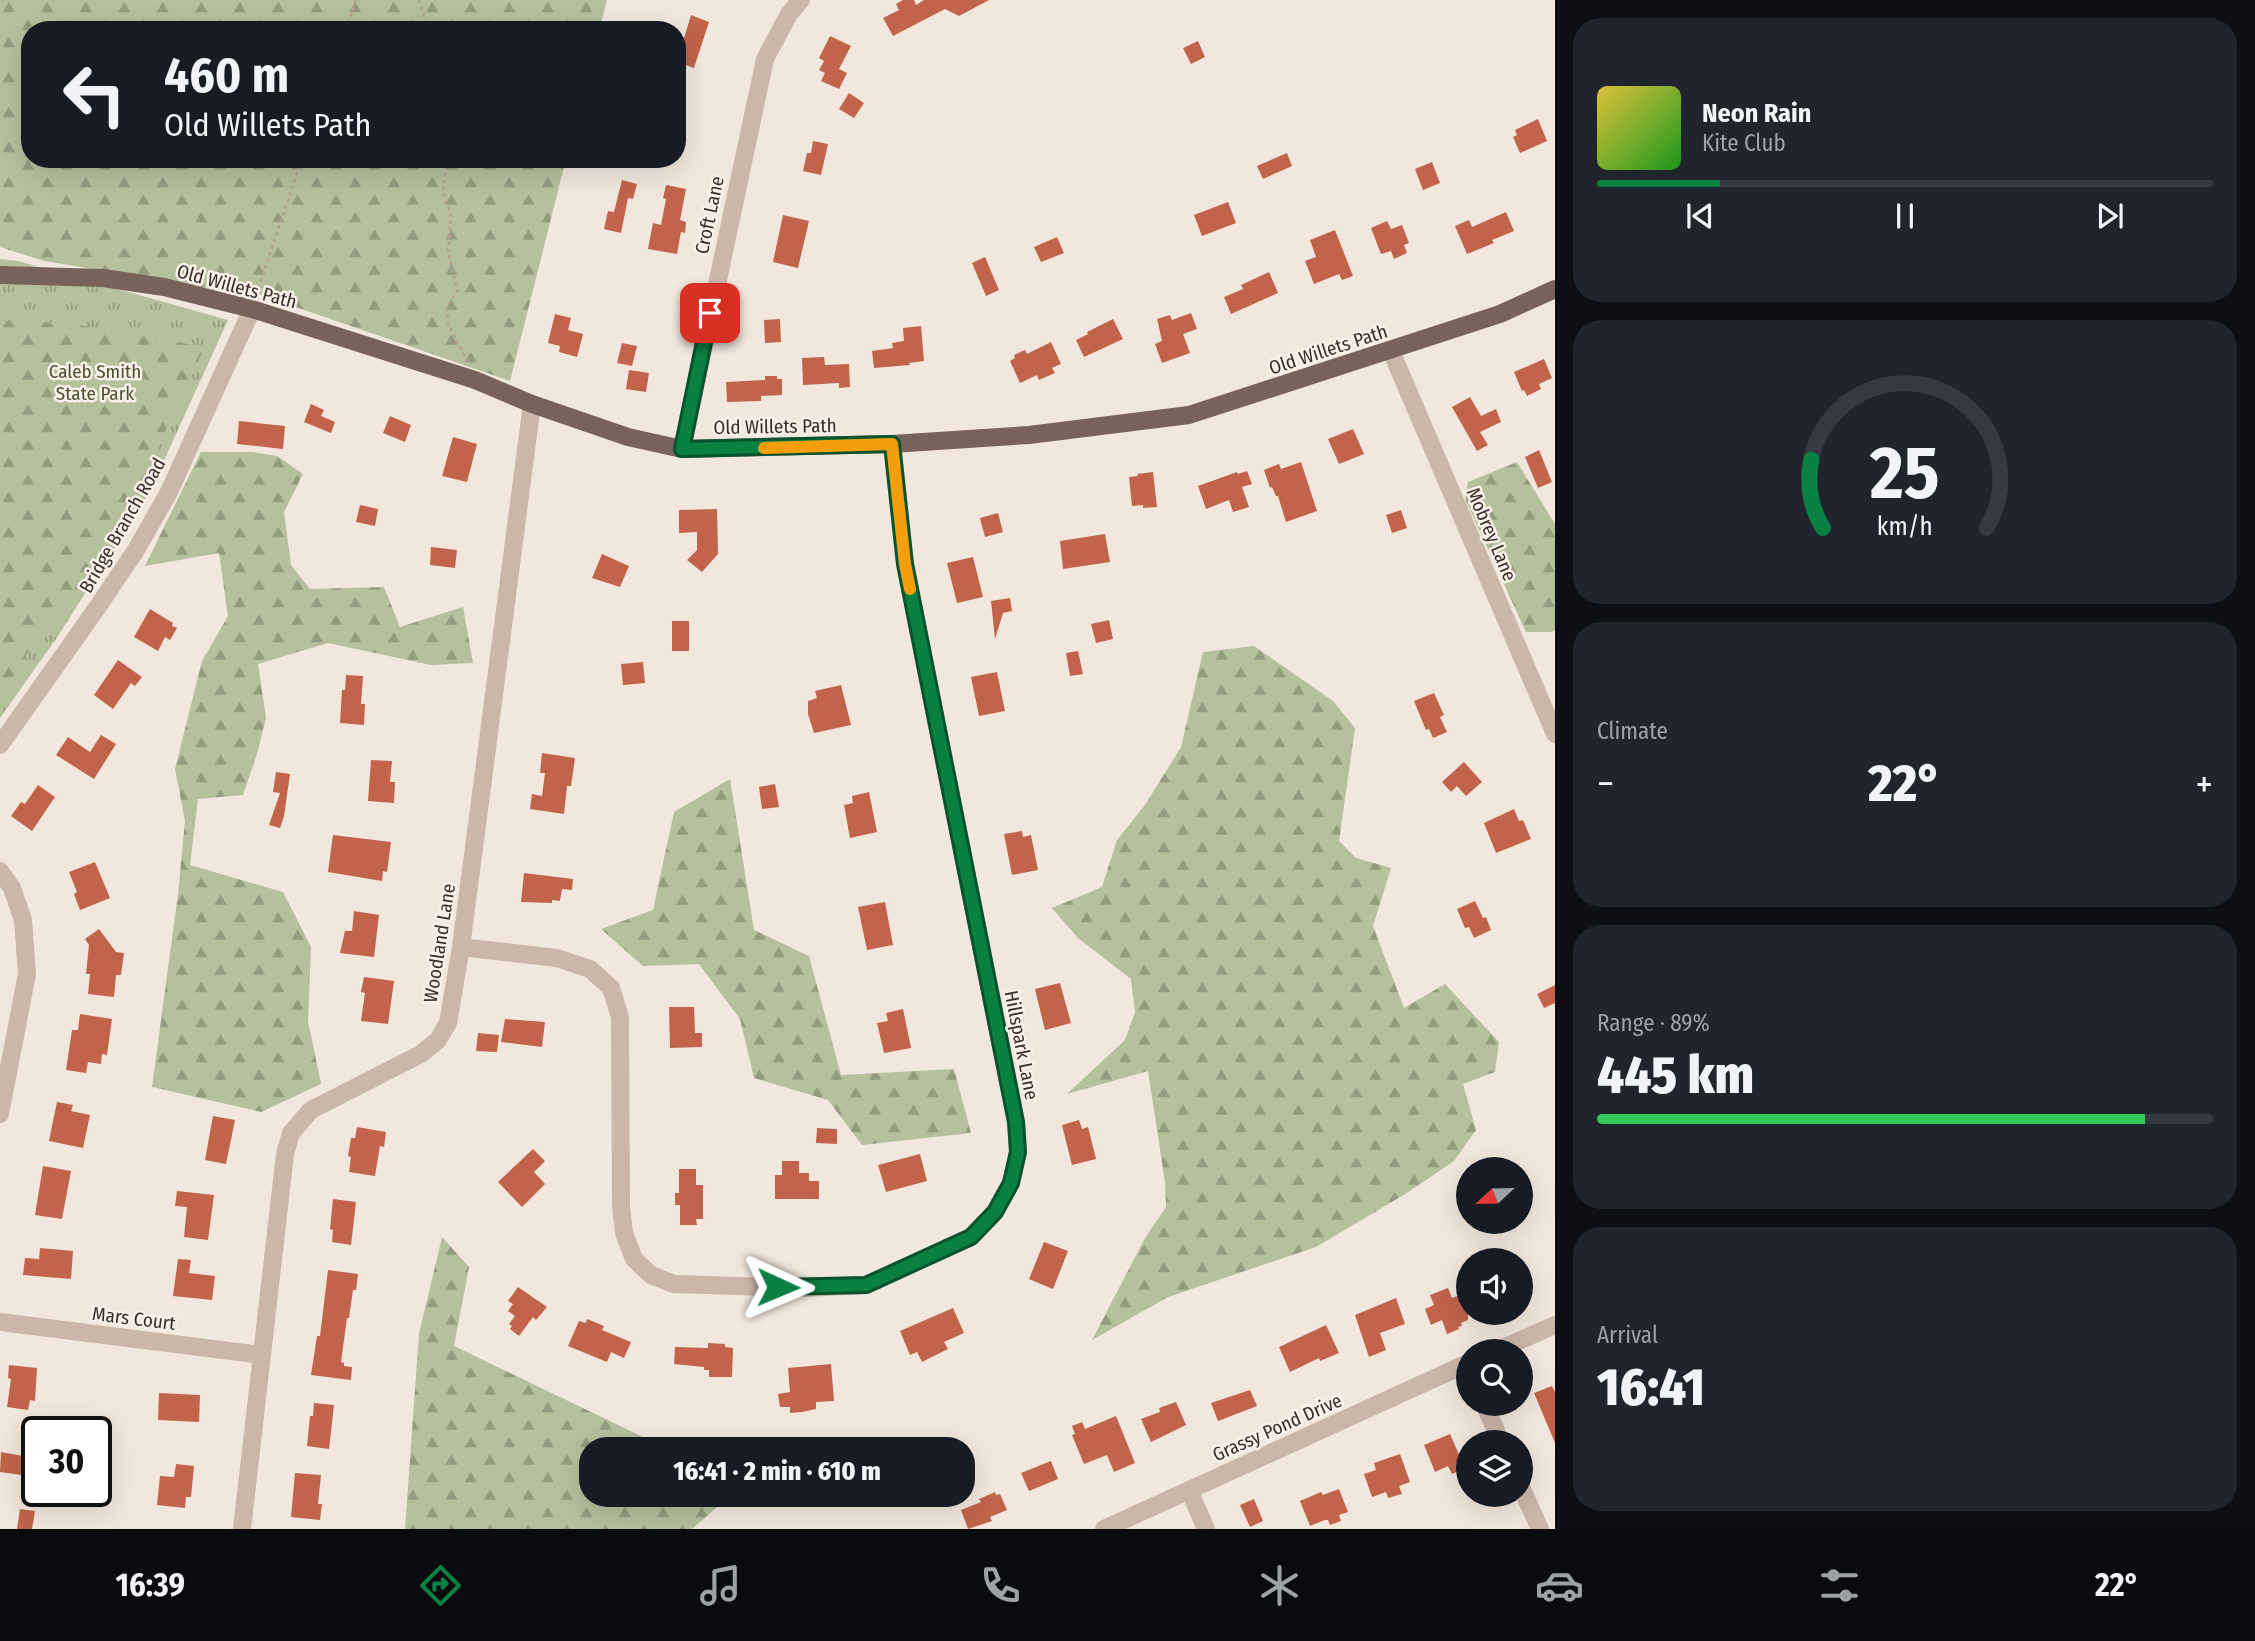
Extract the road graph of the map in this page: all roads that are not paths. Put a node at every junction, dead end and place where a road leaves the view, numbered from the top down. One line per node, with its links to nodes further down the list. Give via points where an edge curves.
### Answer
1 (801, 0): 8 (street, Croft Lane, via 765,59)
2 (2, 273): 4 (main road, Old Willets Path, via 140,283)
3 (1555, 289): 5 (main road, Old Willets Path, via 1500,314)
4 (252, 309): 6 (main road, Old Willets Path, via 479,382); 10 (street, Bridge Branch Road, via 169,492 136,550)
5 (1391, 351): 7 (main road, Old Willets Path, via 1189,415 1030,435); 9 (street, Mobrey Lane)
6 (532, 404): 8 (main road, Old Willets Path, via 628,437); 12 (street, Woodland Lane)
7 (892, 444): 8 (main road, Old Willets Path); 12 (street, Hillspark Lane, via 905,564 1016,1122 1018,1152 1011,1183 995,1212 971,1237 866,1285 674,1284 651,1275 634,1259 624,1234 620,1017 611,988 590,969 556,958)
8 (682, 449)
9 (1555, 734)
10 (0, 745)
11 (0, 871): 13 (street, via 12,888 23,920 27,974)
12 (461, 947): 17 (street, Woodland Lane, via 453,1002 438,1040 421,1054 311,1110 291,1133)
13 (0, 1114)
14 (0, 1322): 17 (street, Mars Court)
15 (1555, 1325): 16 (street)
16 (1523, 1339)
17 (262, 1355): 21 (street, Woodland Lane)
18 (1456, 1370): 19 (street, Grassy Pond Drive)
19 (1189, 1490): 22 (street, Grassy Pond Drive); 23 (street)
20 (1530, 1507): 24 (street)
21 (242, 1529)
22 (1104, 1529)
23 (1206, 1529)
24 (1539, 1529)

